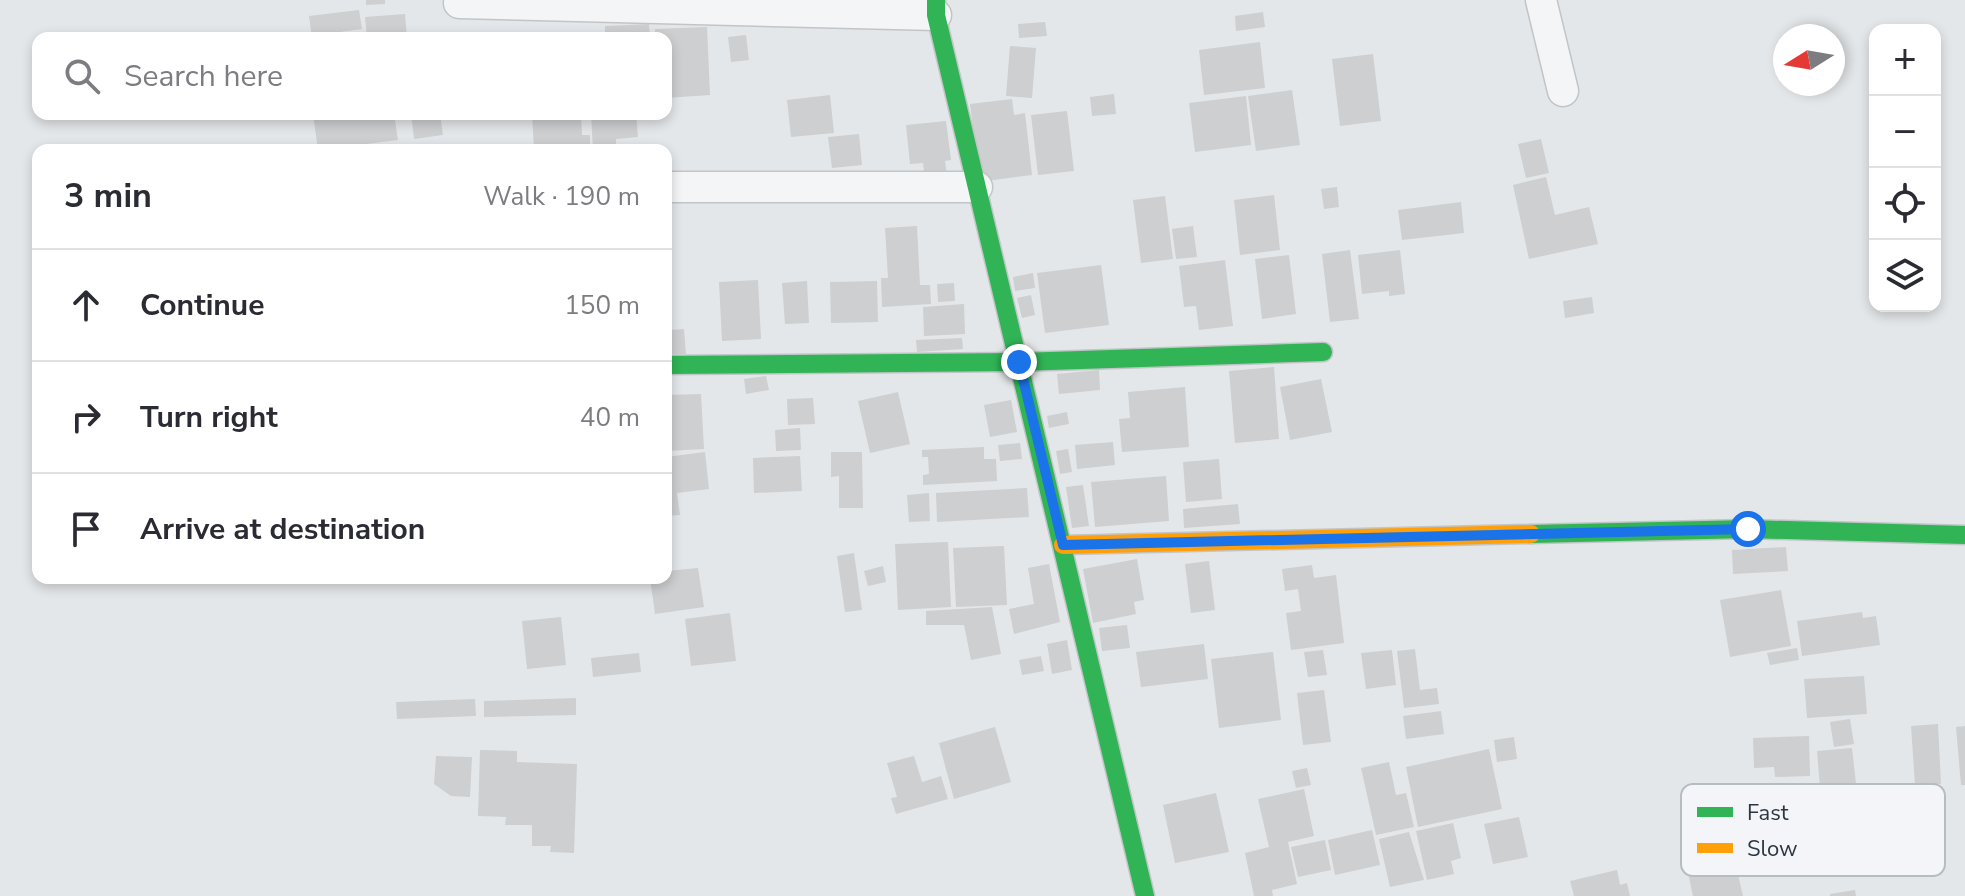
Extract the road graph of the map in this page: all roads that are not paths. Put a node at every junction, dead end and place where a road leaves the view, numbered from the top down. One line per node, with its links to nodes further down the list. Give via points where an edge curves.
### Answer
1 (1541, 0): 4 (street)
2 (459, 3): 3 (street)
3 (936, 7): 6 (street)
4 (1563, 91)
5 (672, 187): 6 (street)
6 (977, 187): 8 (street)
7 (1323, 352): 8 (street)
8 (1019, 362): 9 (street); 11 (street)
9 (672, 365)
10 (1965, 535): 11 (street, via 1748,529)
11 (1063, 545): 12 (street)
12 (1145, 896)

